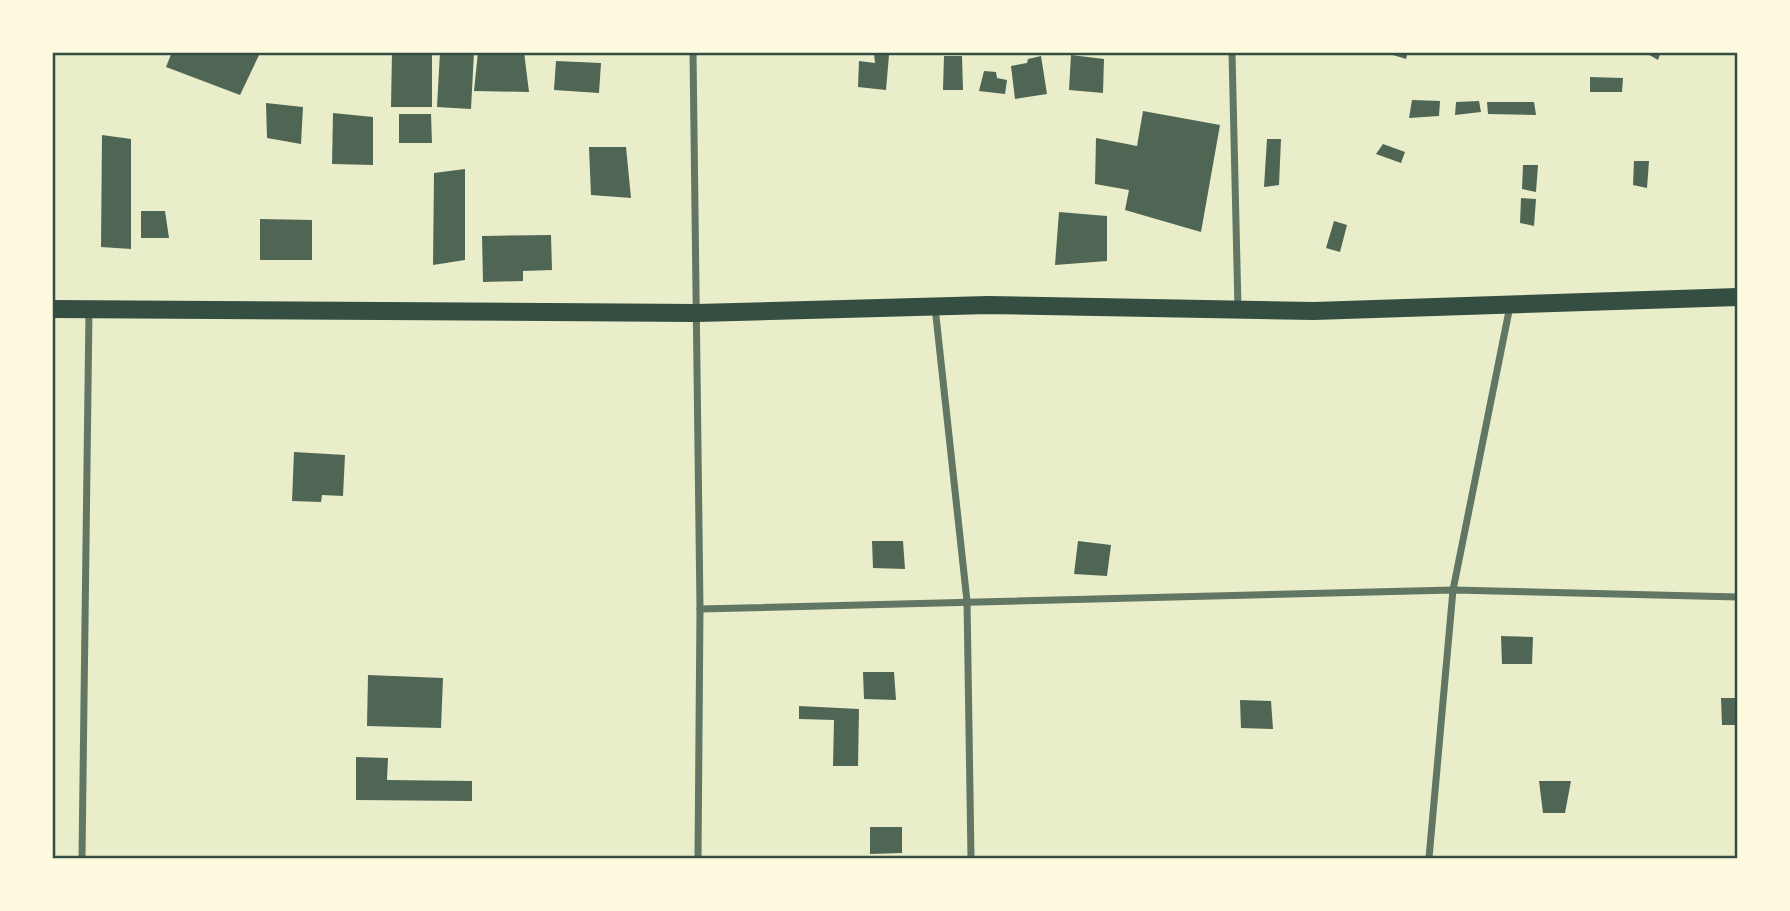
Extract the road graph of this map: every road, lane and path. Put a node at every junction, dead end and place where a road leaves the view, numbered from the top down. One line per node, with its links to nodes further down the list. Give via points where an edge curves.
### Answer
1 (693, 52): 9 (street)
2 (1232, 52): 8 (street)
3 (1738, 297): 5 (main road)
4 (935, 306): 8 (main road); 9 (main road); 12 (street)
5 (1510, 306): 8 (main road); 10 (street)
6 (52, 309): 7 (main road)
7 (89, 309): 9 (main road); 14 (street)
8 (1238, 310)
9 (698, 313): 13 (street)
10 (1452, 590): 11 (street); 12 (street); 17 (street)
11 (1738, 597)
12 (967, 601): 13 (street); 16 (street)
13 (700, 608): 15 (street)
14 (82, 859)
15 (698, 859)
16 (971, 859)
17 (1429, 859)

